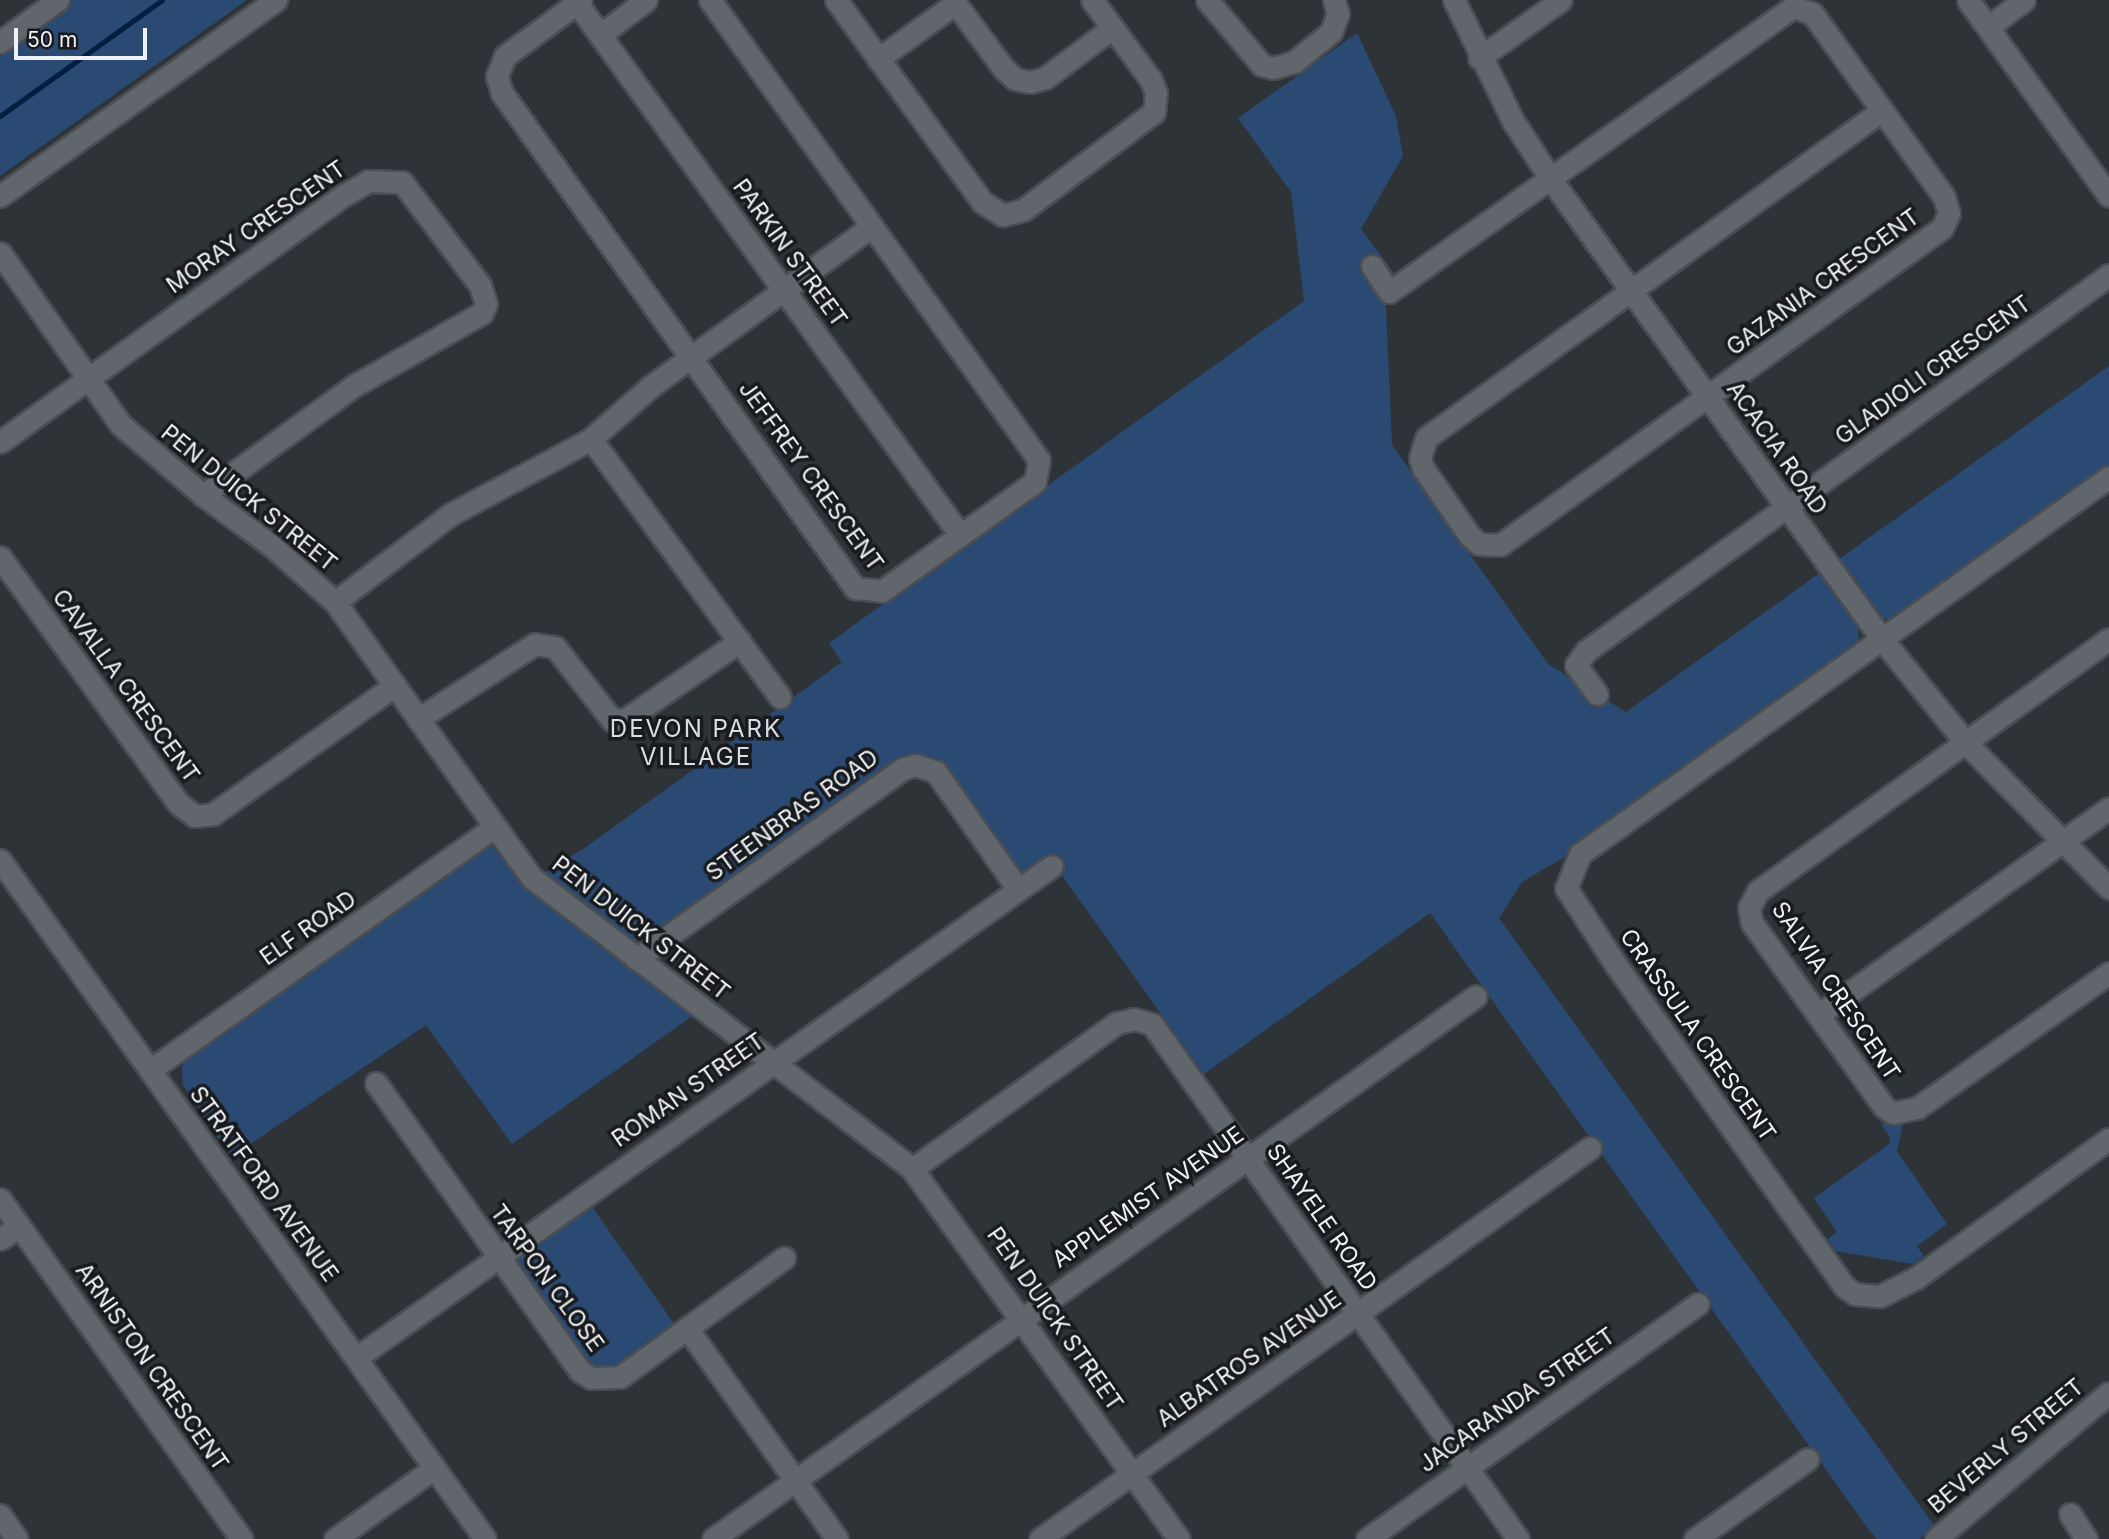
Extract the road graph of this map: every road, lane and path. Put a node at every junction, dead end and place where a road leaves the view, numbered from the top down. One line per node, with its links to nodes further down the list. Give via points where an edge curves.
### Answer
1 (58, 0): 18 (street)
2 (275, 0): 23 (street)
3 (646, 0): 17 (street)
4 (710, 0): 25 (street, JEFFREY CRESCENT)
5 (836, 0): 20 (street)
6 (1092, 0): 16 (street)
7 (1207, 0): 8 (street, via 1262,65 1273,68 1294,62 1331,32 1339,14)
8 (1334, 0)
9 (1454, 0): 19 (street, ACACIA ROAD)
10 (1561, 0): 19 (street)
11 (1968, 0): 15 (street)
12 (2024, 0): 15 (street)
13 (579, 1): 17 (street, PARKIN STREET); 31 (street, JEFFREY CRESCENT, via 505,56 498,82)
14 (954, 2): 16 (street, via 1004,69 1015,79 1030,82 1045,78); 20 (street)
15 (1988, 27): 24 (street)
16 (1112, 28): 20 (street, via 1151,80 1156,93 1154,111 1023,210 1003,215 982,202)
17 (600, 35): 30 (street, PARKIN STREET)
18 (0, 42)
19 (1479, 58): 22 (street, ACACIA ROAD)
20 (878, 60)
21 (1881, 111): 22 (street, GAZANIA CRESCENT, via 1812,13 1793,7); 29 (street); 33 (street, GAZANIA CRESCENT, via 1944,197 1949,213 1946,221)
22 (1550, 178): 27 (street, via 1389,292); 29 (street, ACACIA ROAD)
23 (0, 196)
24 (2109, 196)
25 (871, 227): 30 (street); 39 (street, JEFFREY CRESCENT, via 1039,460 1035,482)
26 (0, 253): 32 (street, PEN DUICK STREET)
27 (1373, 267)
28 (2109, 275): 38 (street, GLADIOLI CRESCENT)
29 (1631, 289): 33 (street, ACACIA ROAD); 33 (street, via 1426,438 1420,458 1423,468 1469,535 1479,544 1500,545)
30 (784, 290): 31 (street); 39 (street, PARKIN STREET)
31 (691, 356): 34 (street); 39 (street, JEFFREY CRESCENT, via 855,588 877,593 892,586)
32 (87, 380): 35 (street); 37 (street, PEN DUICK STREET, via 121,425); 37 (street, MORAY CRESCENT, via 368,181 393,179 411,188 480,285 486,304 482,313 355,385)
33 (1709, 398): 38 (street, ACACIA ROAD)
34 (591, 439): 41 (street, via 451,514); 44 (street)
35 (0, 442)
36 (2109, 477): 42 (street, CRASSULA CRESCENT)
37 (203, 495): 41 (street, PEN DUICK STREET, via 272,545)
38 (1788, 508): 42 (street, ACACIA ROAD); 46 (street, GLADIOLI CRESCENT, via 1580,657 1576,665)
39 (960, 535)
40 (0, 556): 45 (street, CAVALLA CRESCENT, via 179,804 195,816 213,814)
41 (335, 602): 45 (street, PEN DUICK STREET)
42 (1881, 638): 49 (street, ACACIA ROAD); 64 (street, CRASSULA CRESCENT, via 1580,854 1567,877 1568,896 1845,1287 1855,1294 1880,1296 1916,1278)
43 (2109, 639): 49 (street)
44 (740, 642): 47 (street); 48 (street, via 626,719 612,720 555,647 535,644)
45 (395, 685): 48 (street, PEN DUICK STREET)
46 (1597, 694)
47 (780, 697)
48 (418, 719): 51 (street, PEN DUICK STREET)
49 (1966, 743): 52 (street, ACACIA ROAD); 60 (street, SALVIA CRESCENT, via 1752,899 1752,922)
50 (2109, 808): 52 (street)
51 (495, 827): 57 (street, PEN DUICK STREET, via 548,893); 62 (street, ELF ROAD)
52 (2064, 840): 55 (street, ACACIA ROAD); 60 (street)
53 (0, 860): 62 (street, STRATFORD AVENUE)
54 (1052, 866): 56 (street, ROMAN STREET)
55 (2109, 888)
56 (1018, 889): 57 (street, STEENBRAS ROAD, via 936,772 915,765 902,769); 61 (street, ROMAN STREET)
57 (636, 959): 61 (street, PEN DUICK STREET)
58 (2109, 974): 60 (street, SALVIA CRESCENT, via 1903,1114 1884,1107)
59 (1476, 996): 66 (street, APPLEMIST AVENUE)
60 (1818, 1015)
61 (772, 1063): 67 (street, PEN DUICK STREET); 71 (street, ROMAN STREET)
62 (150, 1070): 77 (street, STRATFORD AVENUE)
63 (376, 1083): 71 (street, TARPON CLOSE)
64 (2109, 1139)
65 (1590, 1148): 74 (street, ALBATROS AVENUE)
66 (1248, 1158): 67 (street, SHAYELE ROAD, via 1152,1024 1134,1019 1117,1023); 74 (street, SHAYELE ROAD); 75 (street, APPLEMIST AVENUE)
67 (912, 1169): 75 (street, PEN DUICK STREET)
68 (0, 1199): 69 (street, ARNISTON CRESCENT)
69 (19, 1226): 70 (street); 87 (street, ARNISTON CRESCENT)
70 (0, 1239)
71 (499, 1256): 76 (street, TARPON CLOSE, via 580,1371 591,1378 620,1377); 77 (street, ROMAN STREET)
72 (785, 1258): 76 (street, TARPON CLOSE)
73 (1698, 1304): 81 (street, JACARANDA STREET)
74 (1358, 1313): 81 (street, SHAYELE ROAD); 82 (street, ALBATROS AVENUE)
75 (1022, 1319): 82 (street, PEN DUICK STREET); 83 (street, APPLEMIST AVENUE)
76 (687, 1328): 83 (street)
77 (356, 1358): 80 (street, STRATFORD AVENUE)
78 (2109, 1393): 97 (street, BEVERLY STREET)
79 (1808, 1459): 96 (street)
80 (434, 1468): 88 (street); 89 (street, STRATFORD AVENUE)
81 (1468, 1468): 94 (street, JACARANDA STREET); 95 (street, SHAYELE ROAD)
82 (1132, 1474): 92 (street, ALBATROS AVENUE); 93 (street, PEN DUICK STREET)
83 (795, 1480): 90 (street, APPLEMIST AVENUE); 91 (street)
84 (2070, 1514): 98 (street)
85 (0, 1515): 86 (street)
86 (17, 1539)
87 (242, 1539)
88 (335, 1539)
89 (485, 1539)
90 (713, 1539)
91 (837, 1539)
92 (1040, 1539)
93 (1179, 1539)
94 (1367, 1539)
95 (1518, 1539)
96 (1695, 1539)
97 (1936, 1539)
98 (2087, 1539)

